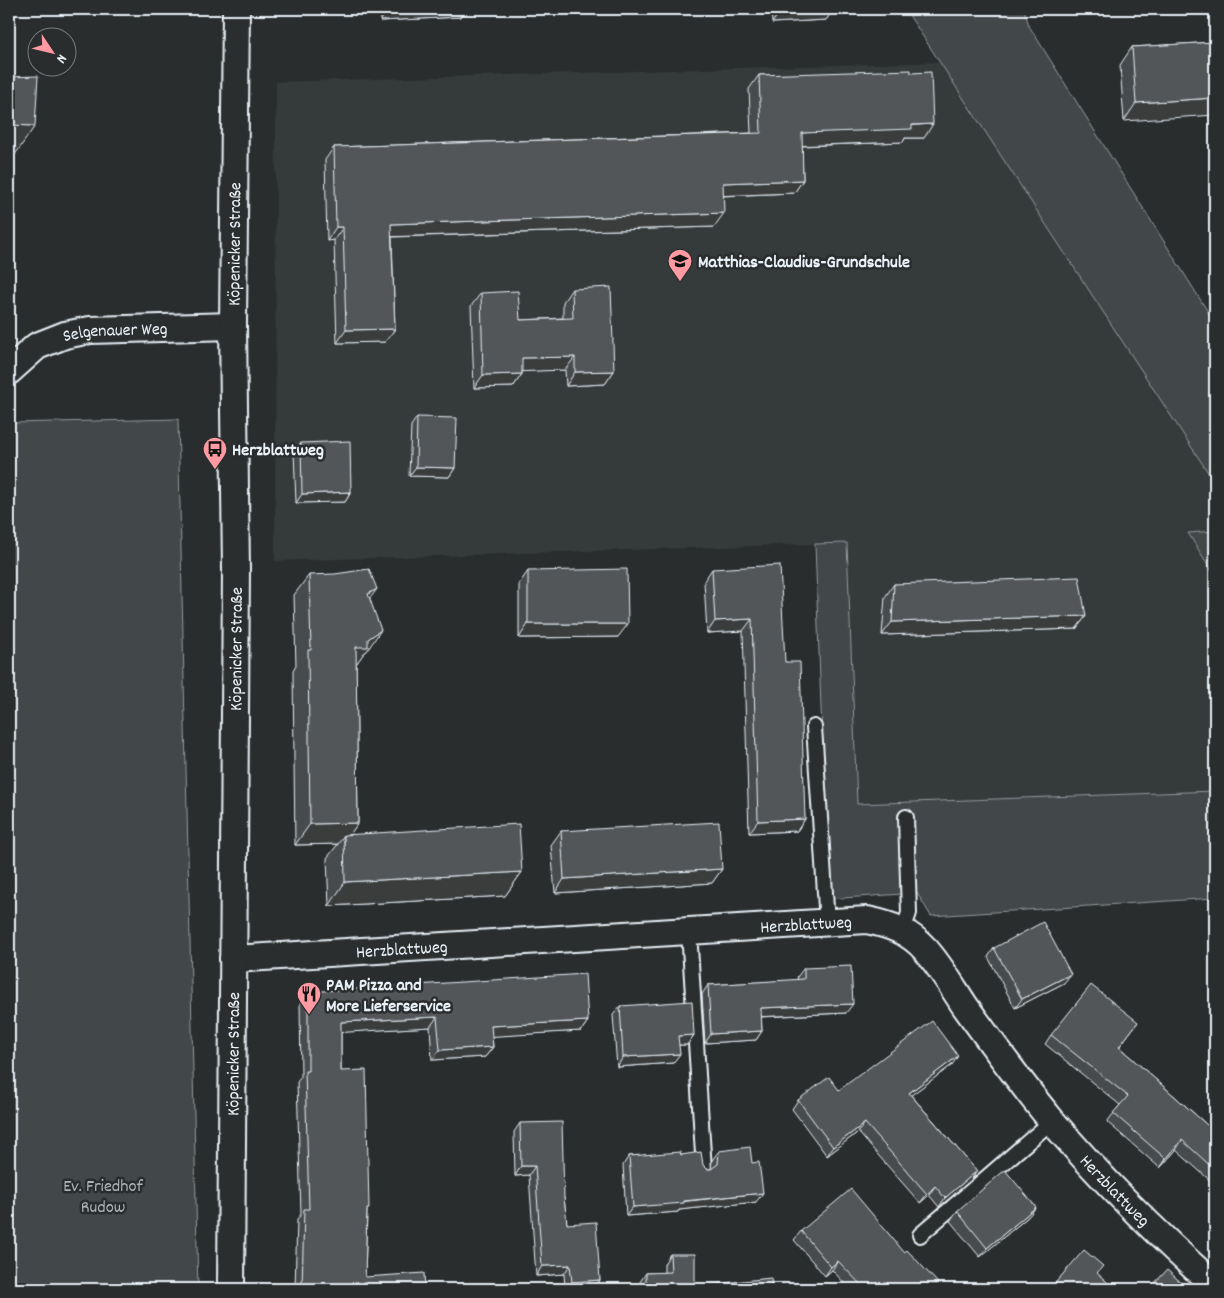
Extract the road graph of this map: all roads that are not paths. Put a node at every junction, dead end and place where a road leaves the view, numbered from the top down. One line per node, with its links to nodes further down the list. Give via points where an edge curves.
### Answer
1 (236, 9): 2 (street, Köpenicker Straße)
2 (233, 326): 3 (street, Selgenauer Weg, via 90,330 65,335 37,346); 9 (street, Köpenicker Straße, via 236,570)
3 (9, 371)
4 (814, 727): 6 (lane)
5 (906, 817): 8 (lane, via 909,912)
6 (826, 923): 7 (street, Herzblattweg); 8 (street, Herzblattweg, via 866,920)
7 (689, 931): 9 (street, Herzblattweg); 11 (lane)
8 (903, 931): 10 (street, Herzblattweg, via 926,950)
9 (233, 959): 14 (street, Köpenicker Straße)
10 (1052, 1121): 12 (lane); 13 (street, Herzblattweg, via 1119,1194)
11 (704, 1170)
12 (920, 1235)
13 (1215, 1286)
14 (230, 1289)

